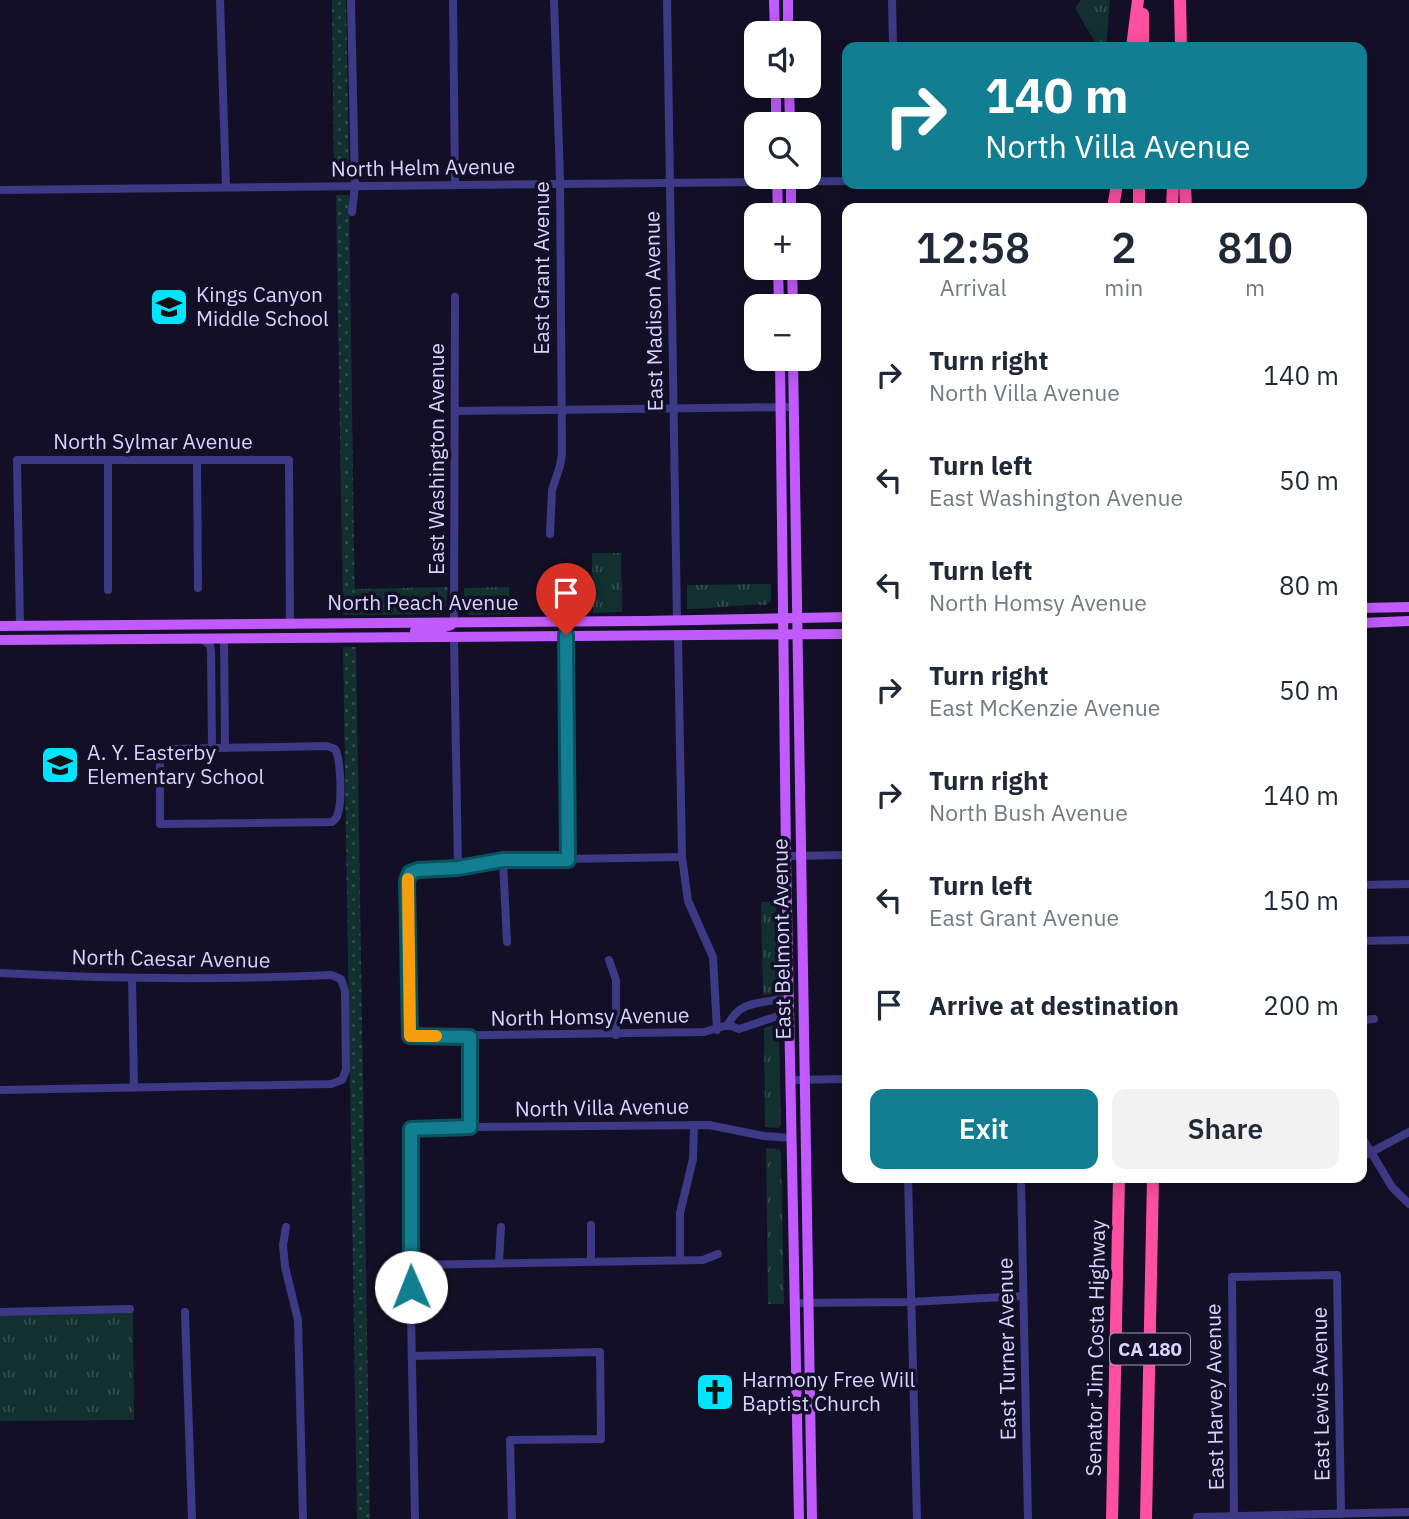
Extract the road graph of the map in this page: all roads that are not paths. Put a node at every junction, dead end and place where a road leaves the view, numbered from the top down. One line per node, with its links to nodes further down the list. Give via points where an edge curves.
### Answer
1 (220, 0): 26 (street)
2 (351, 0): 25 (street)
3 (453, 0): 22 (street)
4 (554, 0): 23 (street, East Grant Avenue)
5 (667, 0): 24 (street, East Madison Avenue)
6 (774, 0): 12 (main road)
7 (788, 0): 13 (main road)
8 (892, 0): 14 (street)
9 (1138, 0): 15 (highway)
10 (1144, 0): 16 (highway)
11 (1178, 0): 17 (highway); 18 (highway)
12 (775, 21)
13 (788, 21)
14 (893, 42)
15 (1133, 42)
16 (1143, 42)
17 (1175, 42)
18 (1181, 42)
19 (821, 180): 21 (street, North Helm Avenue)
20 (744, 181): 24 (street, North Helm Avenue)
21 (842, 181)
22 (455, 184): 23 (street, North Helm Avenue); 25 (street, North Helm Avenue)
23 (559, 184): 24 (street, North Helm Avenue); 34 (street, East Grant Avenue)
24 (668, 184): 35 (street, East Madison Avenue)
25 (355, 186): 26 (street, North Helm Avenue); 28 (street)
26 (226, 187): 27 (street, North Helm Avenue)
27 (0, 190)
28 (352, 212)
29 (454, 297): 36 (street, East Washington Avenue)
30 (780, 371): 32 (main road, East Belmont Avenue)
31 (793, 371): 33 (main road, East Belmont Avenue)
32 (781, 407): 33 (street); 35 (street); 47 (main road, East Belmont Avenue)
33 (794, 407): 48 (main road, East Belmont Avenue)
34 (560, 409): 35 (street); 36 (street); 39 (street, East Grant Avenue, via 562,454 552,490)
35 (673, 409): 50 (street, East Madison Avenue)
36 (456, 411): 52 (street, East Washington Avenue)
37 (108, 460): 38 (street, North Sylmar Avenue); 41 (street); 56 (street, North Sylmar Avenue, via 17,460)
38 (198, 460): 40 (street); 54 (street, North Sylmar Avenue, via 289,460)
39 (550, 534)
40 (198, 589)
41 (108, 590)
42 (1409, 607): 44 (main road)
43 (1367, 608): 44 (main road)
44 (1395, 608): 45 (main road)
45 (1367, 615)
46 (842, 617): 48 (main road, North Peach Avenue)
47 (783, 618): 48 (main road, North Peach Avenue); 50 (main road, North Peach Avenue); 59 (main road, East Belmont Avenue)
48 (797, 618): 60 (main road, East Belmont Avenue)
49 (643, 621): 50 (main road, North Peach Avenue); 52 (main road, North Peach Avenue); 58 (main road, via 626,627 573,629)
50 (677, 621)
51 (1409, 621): 53 (main road)
52 (454, 622): 54 (main road, North Peach Avenue); 61 (main road, via 446,628)
53 (1367, 622)
54 (290, 623): 56 (main road, North Peach Avenue); 65 (main road, via 282,630 234,631)
55 (0, 626): 56 (main road, North Peach Avenue)
56 (20, 626)
57 (842, 634): 60 (main road, North Peach Avenue)
58 (566, 635): 62 (main road, North Peach Avenue); 63 (main road, North Peach Avenue); 74 (street)
59 (783, 635): 60 (main road, North Peach Avenue); 63 (main road, North Peach Avenue); 70 (main road, East Belmont Avenue)
60 (797, 635): 71 (main road, East Belmont Avenue)
61 (397, 636): 62 (main road, North Peach Avenue); 65 (main road, North Peach Avenue)
62 (454, 637): 75 (street)
63 (678, 637): 72 (street)
64 (200, 638): 65 (main road, North Peach Avenue); 66 (main road, North Peach Avenue); 67 (street, via 211,645)
65 (224, 638): 68 (street)
66 (0, 640)
67 (212, 748): 68 (street); 68 (street, via 162,752 160,824 335,819 339,810 335,749)
68 (225, 748)
69 (842, 855): 71 (street)
70 (786, 856): 71 (street); 84 (main road, East Belmont Avenue)
71 (800, 856): 92 (main road, East Belmont Avenue)
72 (682, 857): 74 (street); 89 (street, via 688,901 713,957)
73 (503, 860): 74 (street); 75 (street); 80 (street)
74 (568, 860)
75 (458, 868): 91 (street, North Homsy Avenue, via 418,870 410,873 407,881 410,1036)
76 (1409, 884): 77 (street)
77 (1367, 885)
78 (1409, 940): 79 (street)
79 (1367, 941)
80 (507, 942)
81 (608, 960): 90 (street, via 616,980)
82 (0, 973): 83 (street, North Caesar Avenue)
83 (132, 978): 95 (street); 95 (street, North Caesar Avenue, via 331,975 341,979 345,991 346,1070 342,1080 331,1084)
84 (789, 993): 86 (main road, East Belmont Avenue); 88 (street, North Homsy Avenue, via 747,1007 733,1015)
85 (1374, 1019): 87 (street)
86 (790, 1020): 88 (street, North Homsy Avenue, via 778,1016 739,1029); 94 (main road, East Belmont Avenue)
87 (1367, 1020)
88 (728, 1025): 89 (street, North Homsy Avenue)
89 (717, 1030): 90 (street, North Homsy Avenue)
90 (616, 1035): 91 (street, North Homsy Avenue)
91 (470, 1037): 98 (street)
92 (803, 1079): 93 (street); 94 (street); 121 (main road, East Belmont Avenue)
93 (842, 1079)
94 (790, 1080): 100 (main road, East Belmont Avenue)
95 (134, 1087): 96 (street)
96 (0, 1090)
97 (694, 1125): 98 (street, North Villa Avenue); 100 (street, North Villa Avenue); 113 (street, via 693,1159 680,1213)
98 (470, 1127): 116 (street, North Villa Avenue, via 411,1129)
99 (1409, 1132): 102 (street)
100 (792, 1138): 120 (main road, East Belmont Avenue)
101 (1367, 1144): 102 (street)
102 (1372, 1152): 103 (street); 108 (street, via 1392,1187)
103 (1367, 1154)
104 (908, 1183): 119 (street)
105 (1021, 1183): 118 (street, East Turner Avenue)
106 (1119, 1183): 138 (highway, Senator Jim Costa Highway / CA 180)
107 (1153, 1183): 139 (highway, CA 180)
108 (1409, 1204)
109 (591, 1225): 114 (street)
110 (286, 1227): 131 (street, via 285,1267 298,1320)
111 (501, 1227): 115 (street)
112 (718, 1254): 113 (street, via 703,1260)
113 (680, 1260): 114 (street)
114 (591, 1261): 115 (street)
115 (499, 1263): 116 (street)
116 (410, 1265): 125 (street)
117 (1336, 1275): 127 (street, East Lewis Avenue); 128 (street, East Harvey Avenue, via 1232,1277)
118 (1023, 1296): 119 (street); 137 (street, East Turner Avenue)
119 (910, 1302): 121 (street); 136 (street)
120 (795, 1303): 121 (street); 134 (main road, East Belmont Avenue)
121 (808, 1303): 135 (main road, East Belmont Avenue)
122 (130, 1310): 123 (street)
123 (0, 1312)
124 (185, 1312): 130 (street)
125 (412, 1356): 132 (street); 133 (street, via 600,1352 601,1439 510,1440)
126 (1409, 1512): 127 (street)
127 (1340, 1514): 128 (street)
128 (1234, 1516): 129 (street)
129 (1197, 1517)
130 (192, 1519)
131 (303, 1519)
132 (415, 1519)
133 (512, 1519)
134 (799, 1519)
135 (812, 1519)
136 (917, 1519)
137 (1028, 1519)
138 (1112, 1519)
139 (1146, 1519)

